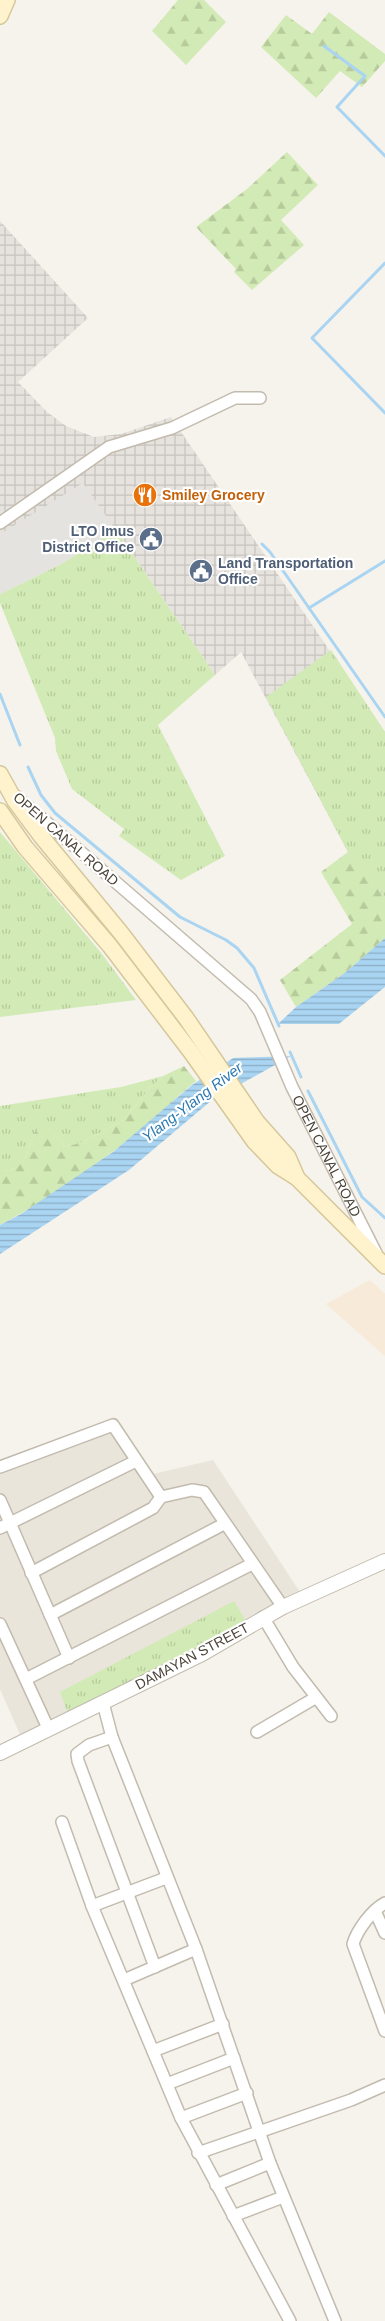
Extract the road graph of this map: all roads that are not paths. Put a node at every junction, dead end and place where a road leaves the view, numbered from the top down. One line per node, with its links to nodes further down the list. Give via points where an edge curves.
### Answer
1 (7, 0): 2 (main road)
2 (0, 16)
3 (260, 398): 4 (street, via 235,398 172,428 109,447)
4 (44, 492): 5 (street); 6 (street)
5 (0, 513)
6 (0, 523)
7 (3, 781): 9 (main road, OPEN CANAL ROAD, via 36,830 121,933 204,1043 257,1122 288,1157); 10 (street, OPEN CANAL ROAD, via 251,999)
8 (0, 811): 9 (main road, OPEN CANAL ROAD, via 10,828 110,946 254,1141 278,1166)
9 (297, 1178): 10 (main road, OPEN CANAL ROAD)
10 (383, 1264)
11 (136, 1461): 12 (street, via 113,1424); 13 (street); 16 (street)
12 (0, 1467)
13 (161, 1497): 15 (street, via 192,1490 204,1492); 19 (street, via 153,1508)
14 (0, 1500): 16 (street)
15 (224, 1524): 18 (street); 21 (street)
16 (5, 1526): 19 (street)
17 (385, 1561): 20 (street, DAMAYAN STREET)
18 (252, 1564): 20 (street); 24 (street)
19 (31, 1573): 21 (street)
20 (283, 1607): 22 (street, DAMAYAN STREET)
21 (50, 1615): 24 (street)
22 (263, 1617): 26 (street); 27 (street, DAMAYAN STREET, via 202,1654)
23 (0, 1624): 25 (street)
24 (69, 1658): 25 (street)
25 (26, 1679): 29 (street)
26 (315, 1698): 28 (street); 30 (street)
27 (103, 1703): 29 (street, DAMAYAN STREET); 31 (street)
28 (331, 1716)
29 (48, 1728): 32 (street, DAMAYAN STREET)
30 (257, 1732)
31 (112, 1737): 34 (street); 35 (street, via 89,1744 77,1754)
32 (0, 1753)
33 (62, 1822): 37 (street)
34 (166, 1878): 35 (street); 40 (street)
35 (127, 1892): 37 (street); 41 (street)
36 (385, 1903): 38 (street)
37 (92, 1906): 42 (street)
38 (376, 1911): 39 (street); 44 (street, via 353,1944)
39 (385, 1933)
40 (196, 1949): 41 (street); 43 (street)
41 (155, 1967): 42 (street)
42 (124, 1980): 45 (street)
43 (223, 2024): 45 (street); 46 (street)
44 (385, 2031)
45 (153, 2051): 47 (street)
46 (234, 2058): 47 (street); 49 (street)
47 (167, 2084): 50 (street)
48 (385, 2085): 51 (street)
49 (247, 2093): 50 (street); 51 (street)
50 (181, 2118): 52 (street)
51 (259, 2132): 52 (street); 53 (street)
52 (198, 2153): 54 (street)
53 (270, 2163): 54 (street); 55 (street)
54 (216, 2185): 56 (street)
55 (283, 2197): 56 (street); 58 (street)
56 (233, 2216): 57 (street)
57 (290, 2321)
58 (335, 2321)

